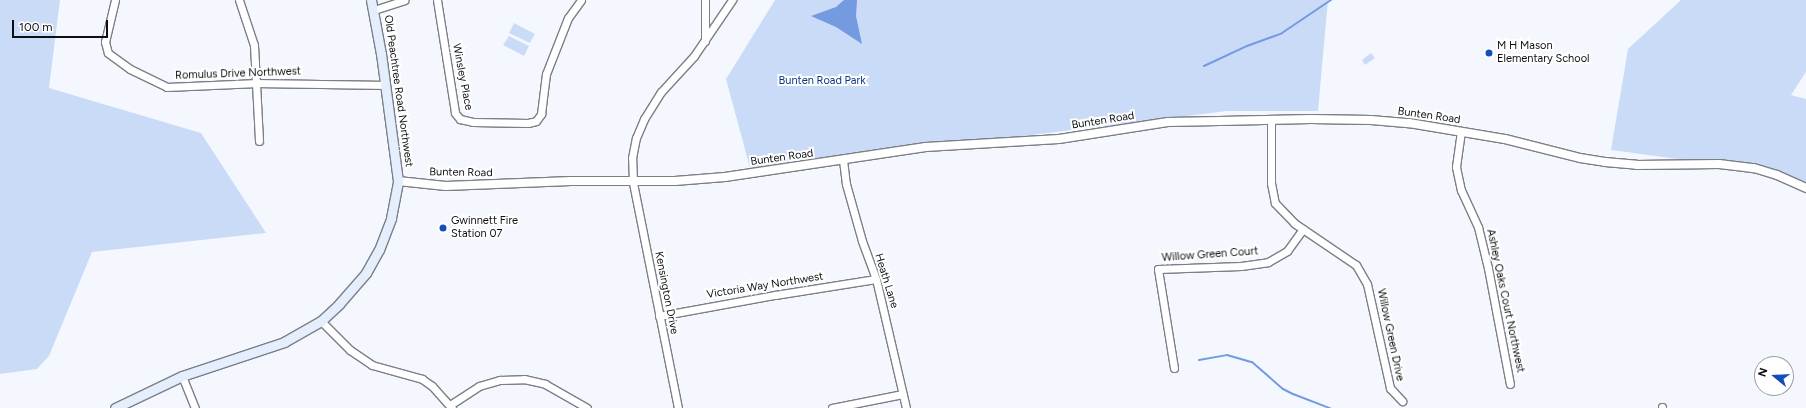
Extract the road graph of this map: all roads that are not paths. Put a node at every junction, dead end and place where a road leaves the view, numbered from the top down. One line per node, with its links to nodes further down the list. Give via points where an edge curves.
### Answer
1 (115, 0): 11 (street, Romulus Drive Northwest, via 106,42 108,53 130,68 167,87)
2 (239, 0): 11 (street, via 254,45)
3 (371, 0): 9 (main road, Old Peachtree Road Northwest)
4 (404, 0): 9 (street)
5 (437, 0): 6 (street, Winsley Place, via 456,112 460,119 473,122 528,123 536,121 541,114 548,67 568,18)
6 (581, 0)
7 (705, 0): 10 (street)
8 (732, 0): 10 (street, Kensington Drive)
9 (374, 10): 12 (main road, Old Peachtree Road Northwest)
10 (706, 41): 18 (street, Kensington Drive, via 661,92 644,119 636,138 632,158)
11 (258, 83): 12 (street, Romulus Drive Northwest); 15 (street)
12 (385, 85): 17 (main road, Old Peachtree Road Northwest)
13 (1271, 121): 14 (street, Bunten Road, via 1387,121); 16 (street, Bunten Road, via 1168,122 1059,139 926,147); 20 (street, Willow Green Drive, via 1271,182 1276,203 1282,212)
14 (1461, 131): 19 (street, Bunten Road, via 1590,160 1637,165 1719,164 1754,168); 26 (street, Ashley Oaks Court Northwest, via 1456,167 1461,190 1478,227)
15 (259, 142)
16 (843, 160): 18 (street, Bunten Road, via 725,177); 21 (street, Heath Lane, via 846,184)
17 (398, 181): 18 (street, Bunten Road, via 446,186 571,181); 23 (main road, Old Peachtree Road Northwest, via 391,218 379,250 357,283)
18 (633, 182): 22 (street, Kensington Drive)
19 (1806, 188)
20 (1303, 229): 24 (street, Willow Green Court, via 1287,251 1268,262 1241,266 1158,269); 28 (street, Willow Green Drive, via 1356,265 1367,284 1390,388)
21 (876, 279): 22 (street, Victoria Way Northwest); 27 (street, Heath Lane)
22 (659, 316): 33 (street, Kensington Drive)
23 (321, 321): 25 (main road, Old Peachtree Road Northwest, via 284,342); 29 (street, via 350,350 372,365 422,379)
24 (1174, 368)
25 (182, 376): 30 (main road, Old Peachtree Road Northwest); 31 (street)
26 (1510, 384)
27 (903, 394): 34 (street); 35 (street, Heath Lane)
28 (1402, 400)
29 (451, 407): 32 (street, via 480,386 500,380 524,379 545,384)
30 (115, 408)
31 (195, 408)
32 (587, 408)
33 (678, 408)
34 (832, 408)
35 (906, 408)

